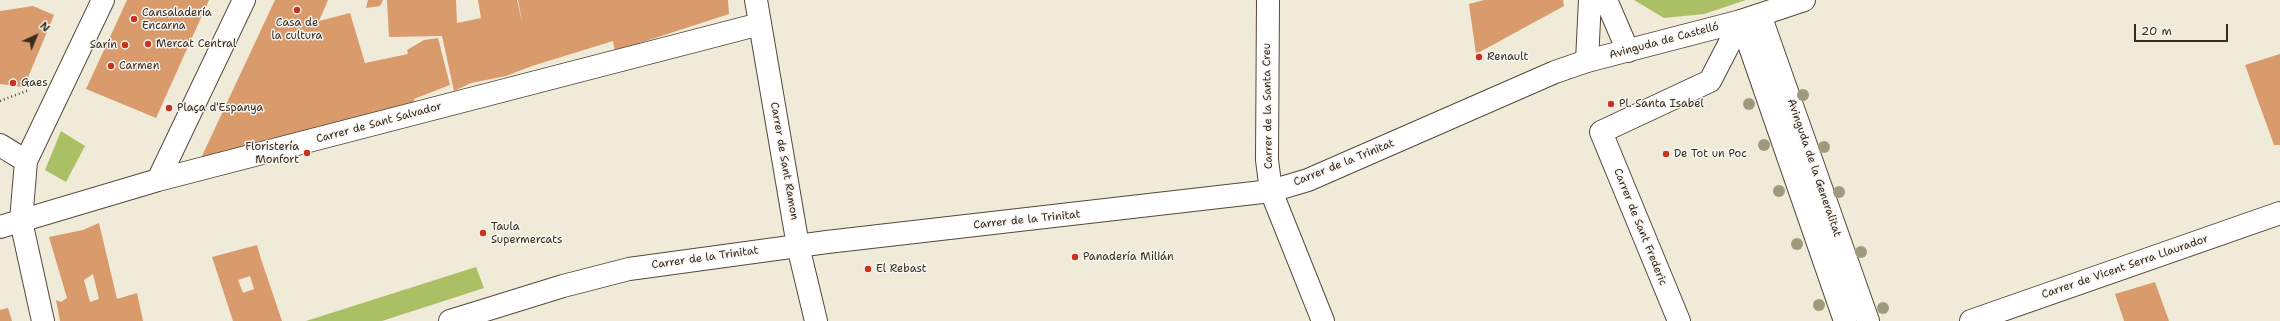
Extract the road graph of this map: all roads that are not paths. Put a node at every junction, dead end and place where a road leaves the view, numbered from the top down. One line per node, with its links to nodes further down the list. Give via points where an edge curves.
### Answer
1 (103, 0): 14 (street)
2 (244, 0): 15 (street)
3 (756, 0): 9 (street, Carrer de Sant Ramon)
4 (1268, 0): 16 (street, Carrer de la Santa Creu, via 1267,160)
5 (1590, 0): 11 (street)
6 (1606, 0): 10 (street)
7 (1804, 0): 8 (street, Avinguda de Castelló)
8 (1751, 18): 10 (street, Avinguda de Castelló); 12 (street, Avinguda de Castelló, via 1710,81); 26 (street, Avinguda de la Generalitat); 27 (street, Avinguda de la Generalitat)
9 (760, 24): 15 (street, Carrer de Sant Salvador); 20 (street, Carrer de Sant Ramon)
10 (1628, 51): 11 (street, Avinguda de Castelló)
11 (1588, 61): 16 (street, Carrer de la Trinitat, via 1548,75 1308,180)
12 (1601, 132): 25 (street, Carrer de Sant Frederic)
13 (0, 145): 14 (street)
14 (26, 161): 18 (street)
15 (158, 180): 18 (street, Carrer de Sant Salvador)
16 (1271, 191): 20 (street, Carrer de la Trinitat); 24 (street, Carrer de la Santa Creu)
17 (2280, 213): 28 (street, Carrer de Vicent Serra Llaurador)
18 (20, 221): 19 (street, Carrer de Sant Salvador); 21 (street)
19 (0, 227)
20 (798, 246): 22 (street, Carrer de la Trinitat, via 629,269 563,286); 23 (street, Carrer de Sant Ramon)
21 (43, 321)
22 (450, 321)
23 (816, 321)
24 (1323, 321)
25 (1679, 321)
26 (1845, 321)
27 (1868, 321)
28 (1970, 321)

